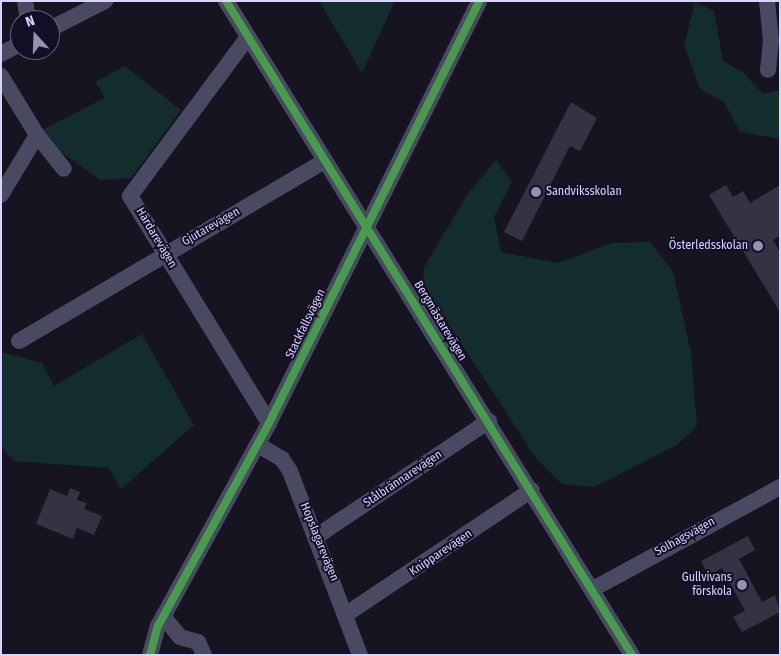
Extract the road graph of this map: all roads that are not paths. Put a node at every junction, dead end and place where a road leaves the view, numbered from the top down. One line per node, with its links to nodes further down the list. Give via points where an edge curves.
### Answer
1 (105, 1): 5 (street)
2 (226, 1): 6 (street, Bergmästarevägen)
3 (479, 1): 13 (street, Stackfallsvägen)
4 (766, 1): 7 (street, via 772,41)
5 (60, 24)
6 (248, 37): 10 (street, Bergmästarevägen); 14 (street, Härdarevägen, via 130,196)
7 (768, 70)
8 (1, 76): 9 (street)
9 (37, 136): 11 (street); 12 (street)
10 (325, 161): 13 (street, Bergmästarevägen); 14 (street, Gjutarevägen)
11 (64, 169)
12 (1, 196)
13 (366, 226): 16 (street, Bergmästarevägen); 17 (street, Stackfallsvägen)
14 (165, 254): 15 (street, Gjutarevägen); 17 (street, Härdarevägen)
15 (19, 341)
16 (489, 421): 20 (street, Bergmästarevägen); 21 (street, Stålbrännarevägen)
17 (269, 423): 18 (street, Stackfallsvägen)
18 (258, 445): 21 (street, Hopslagarevägen, via 282,460 290,471); 24 (street, Stackfallsvägen)
19 (780, 488): 22 (street, Solhagsvägen)
20 (532, 490): 22 (street, Bergmästarevägen); 23 (street, Knipparevägen)
21 (316, 536): 23 (street, Hopslagarevägen)
22 (593, 590): 28 (street, Bergmästarevägen)
23 (348, 613): 27 (street, Hopslagarevägen)
24 (163, 616): 25 (street, Stackfallsvägen); 26 (street, via 180,637 198,642)
25 (150, 655)
26 (204, 655)
27 (360, 655)
28 (632, 655)

